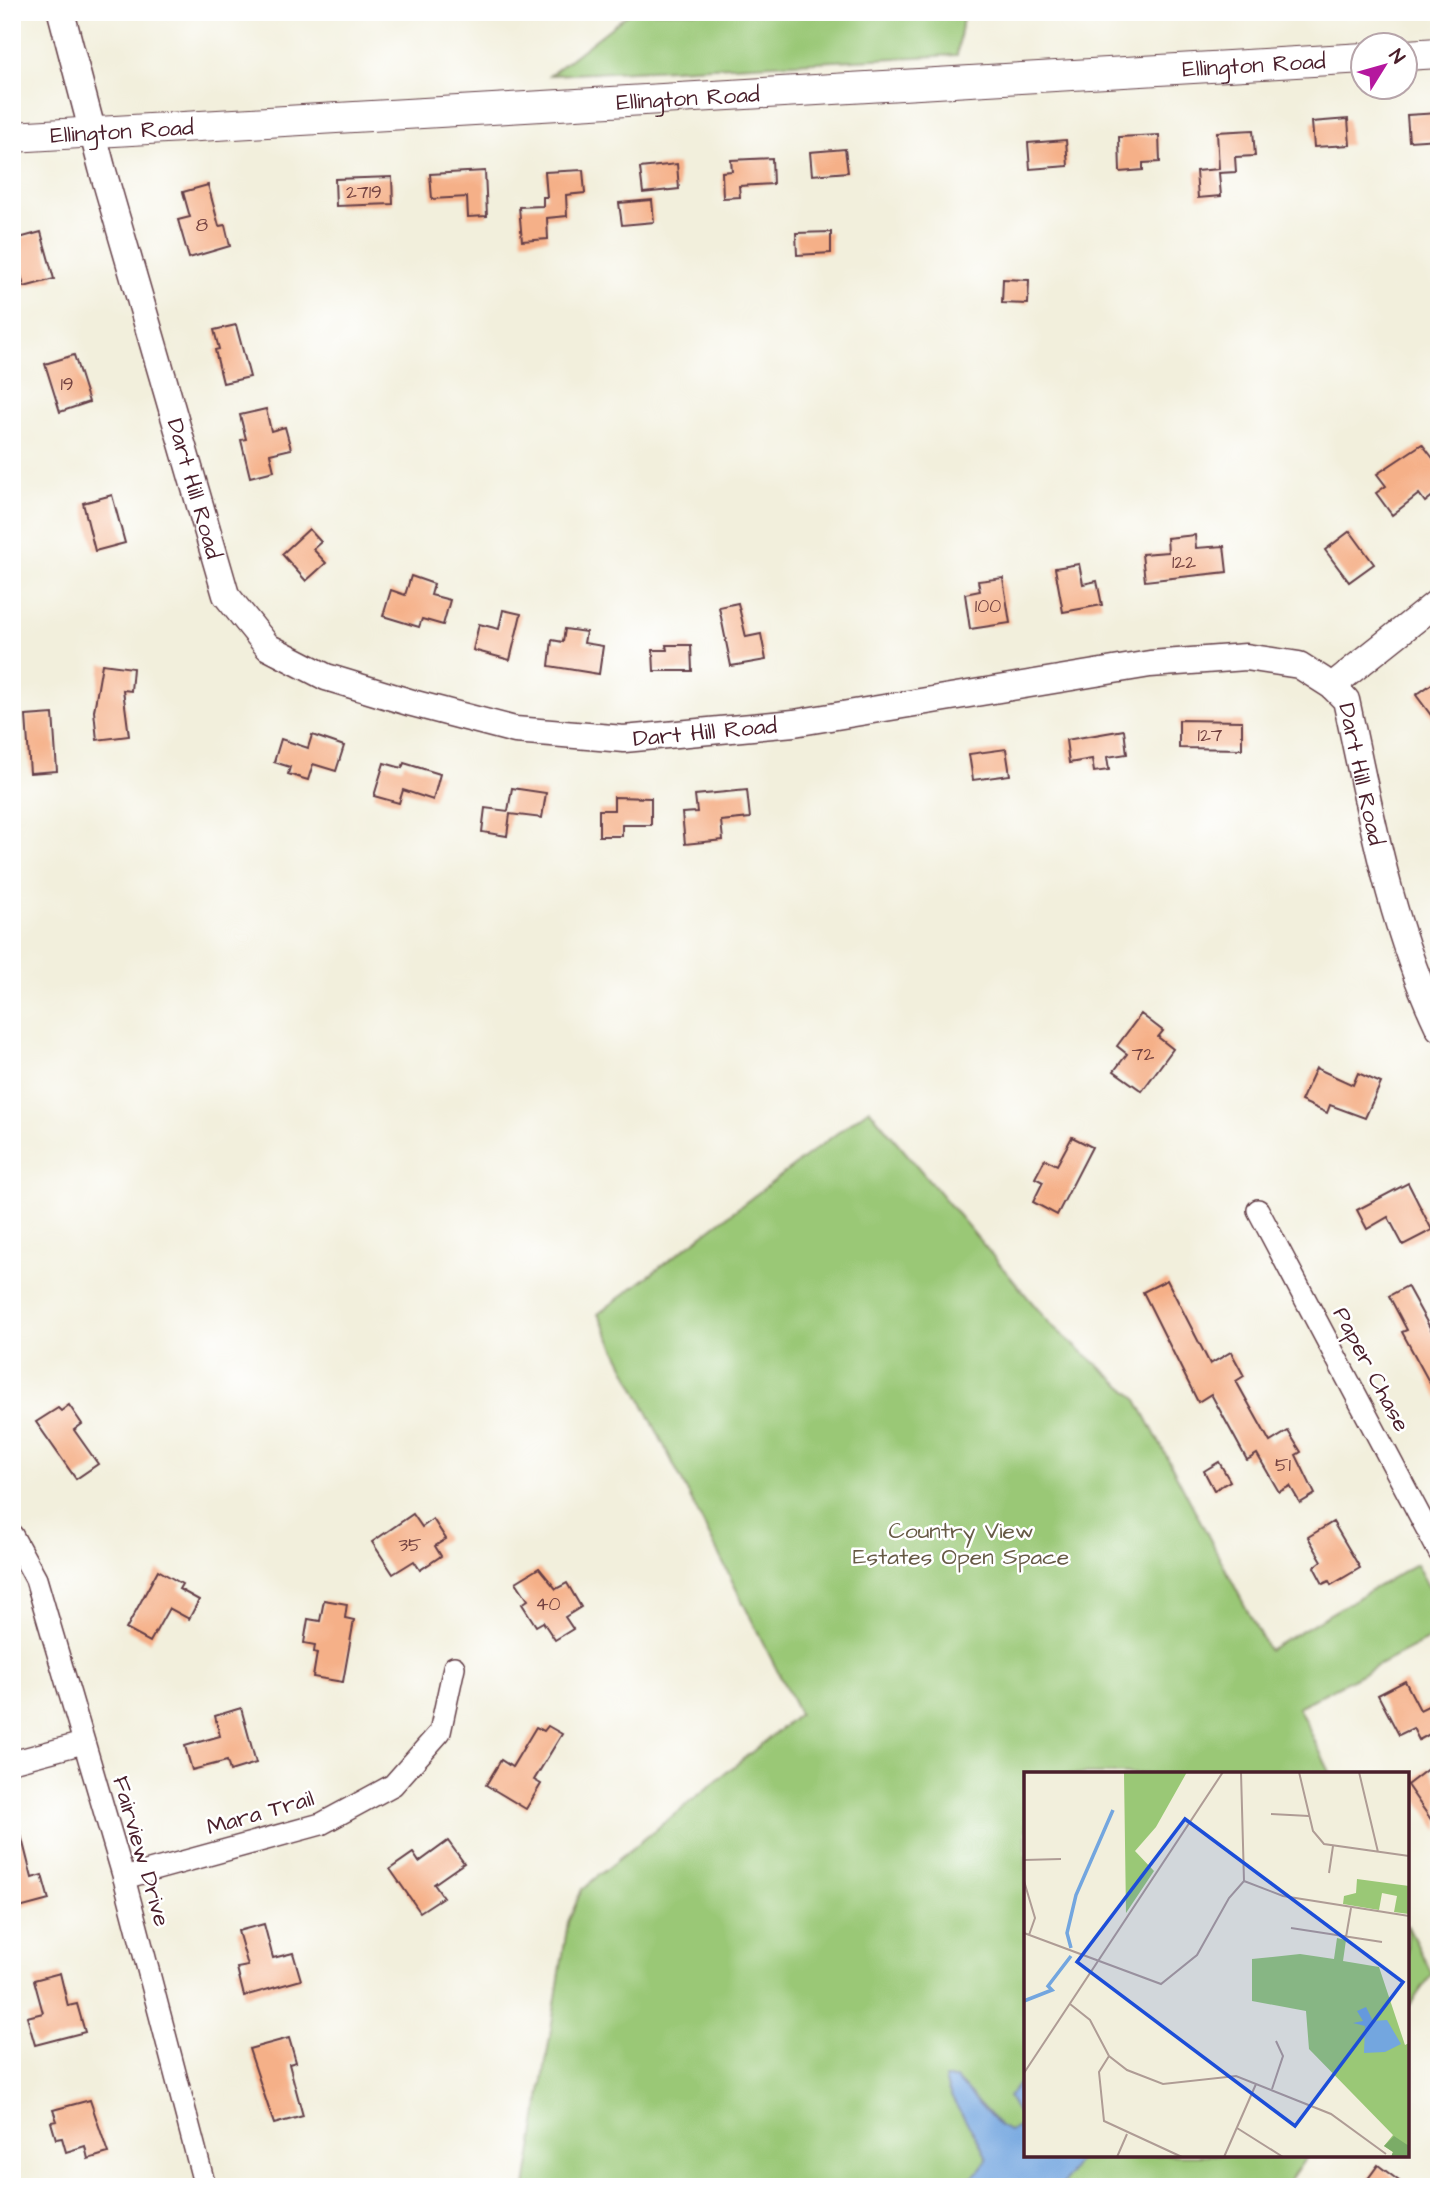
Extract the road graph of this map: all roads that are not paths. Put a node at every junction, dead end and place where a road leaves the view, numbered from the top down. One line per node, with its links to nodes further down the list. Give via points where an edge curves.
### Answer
1 (61, 12): 5 (street, Dart Hill Road)
2 (1439, 52): 3 (main road)
3 (1420, 54)
4 (1350, 59): 5 (main road, Ellington Road)
5 (93, 132): 6 (main road, Ellington Road); 8 (street, Dart Hill Road, via 226,595 268,647 327,677 514,730 624,738 794,723 1164,663 1245,657 1299,665)
6 (12, 137)
7 (1439, 601): 8 (street)
8 (1332, 686): 9 (street, Dart Hill Road, via 1346,700 1383,867 1408,950)
9 (1439, 1028)
10 (1258, 1210): 12 (street, Paper Chase)
11 (12, 1535): 14 (street, Fairview Drive, via 36,1579)
12 (1439, 1552)
13 (454, 1667): 16 (street, Mara Trail, via 440,1732 393,1785 321,1824)
14 (83, 1743): 15 (street); 16 (street, Fairview Drive)
15 (12, 1762)
16 (124, 1878): 17 (street, Fairview Drive)
17 (205, 2187)

